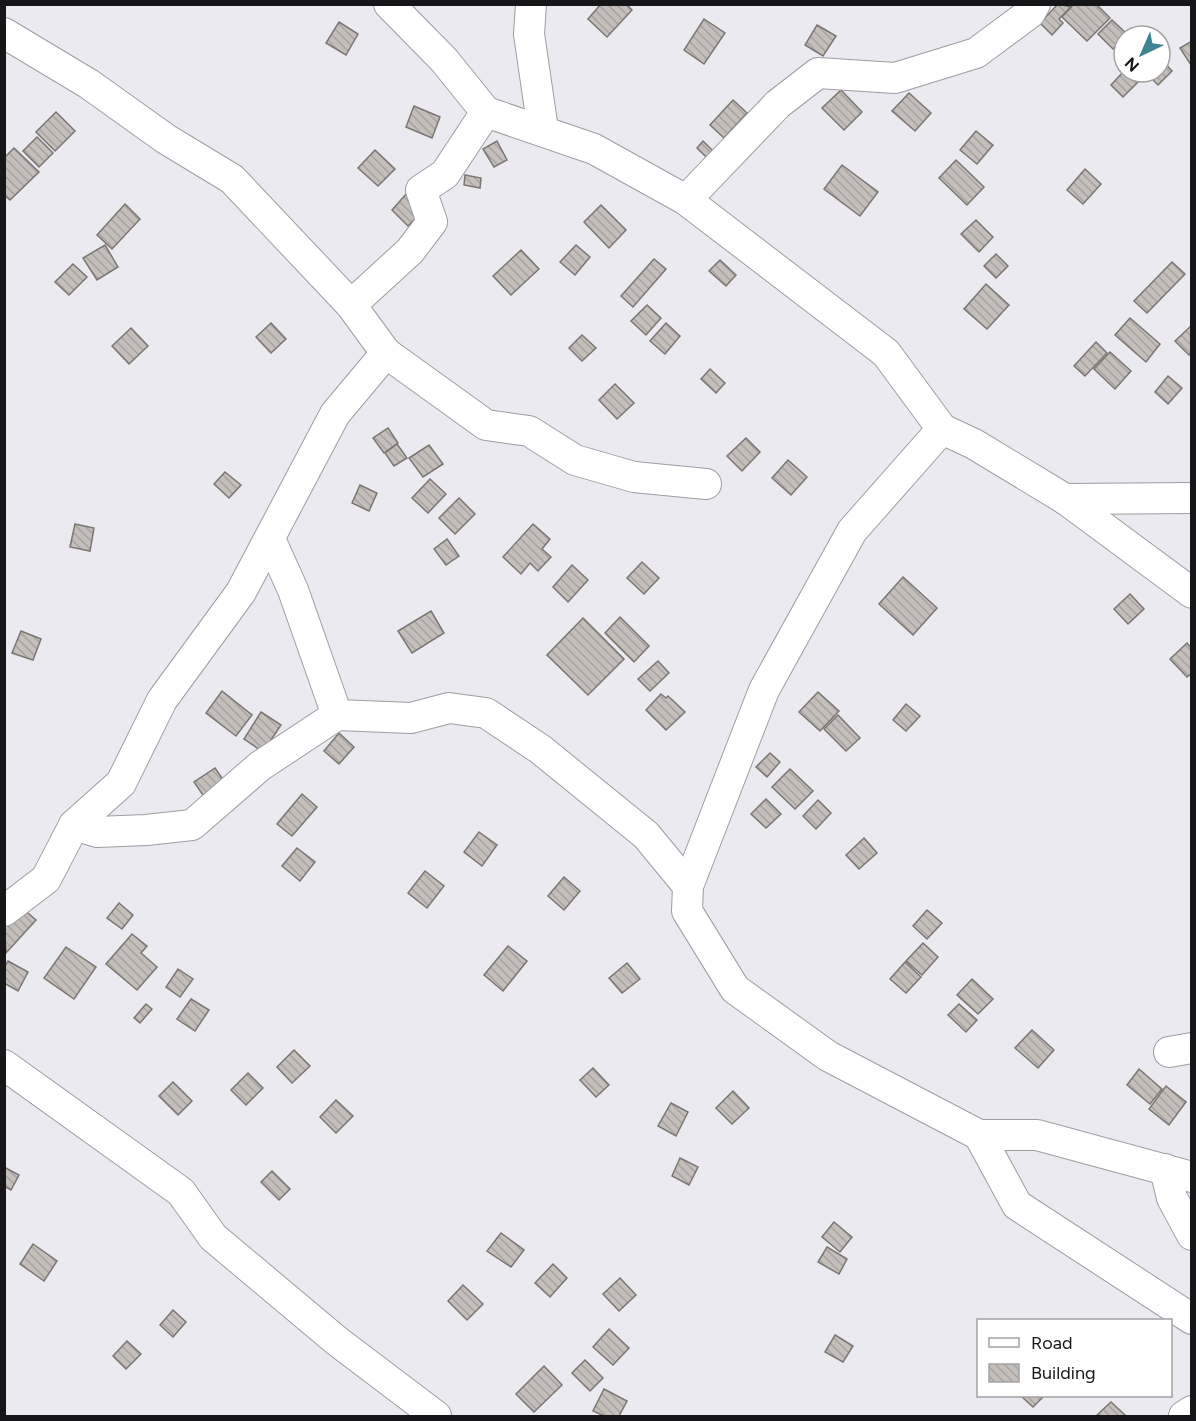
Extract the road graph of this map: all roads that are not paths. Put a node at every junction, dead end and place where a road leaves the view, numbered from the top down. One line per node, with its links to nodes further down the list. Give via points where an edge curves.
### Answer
1 (389, 4): 5 (street, via 444,60)
2 (531, 4): 6 (street, via 529,34)
3 (1035, 4): 7 (street, via 1030,13 976,53 895,78 818,74 778,104)
4 (4, 33): 8 (street, via 89,84 232,180)
5 (486, 112): 6 (street); 8 (street, via 445,174 421,190 432,222 410,251)
6 (543, 130): 7 (street, via 594,149)
7 (686, 200): 10 (street, via 886,353)
8 (351, 305): 9 (street)
9 (386, 353): 11 (street, via 486,425 529,431 576,460 634,477); 14 (street, via 335,414)
10 (942, 429): 13 (street); 18 (street, via 852,531 764,690)
11 (706, 484)
12 (1191, 498): 13 (street)
13 (1065, 499): 15 (street)
14 (270, 539): 16 (street, via 293,590); 17 (street, via 241,592 162,700 121,783)
15 (1191, 593)
16 (337, 715): 17 (street, via 260,766 192,825 97,832); 18 (street, via 411,718 449,708 486,713 540,749 646,836)
17 (74, 825): 19 (street, via 46,879)
18 (688, 886): 21 (street, via 687,911 735,989 828,1056)
19 (4, 912)
20 (4, 1065): 26 (street, via 181,1192 213,1237 337,1341)
21 (979, 1135): 22 (street, via 1037,1135); 24 (street, via 1017,1205)
22 (1178, 1173): 23 (street, via 1172,1198)
23 (1191, 1234)
24 (1191, 1318)
25 (1191, 1411): 27 (street)
26 (436, 1416)
27 (1184, 1416)

